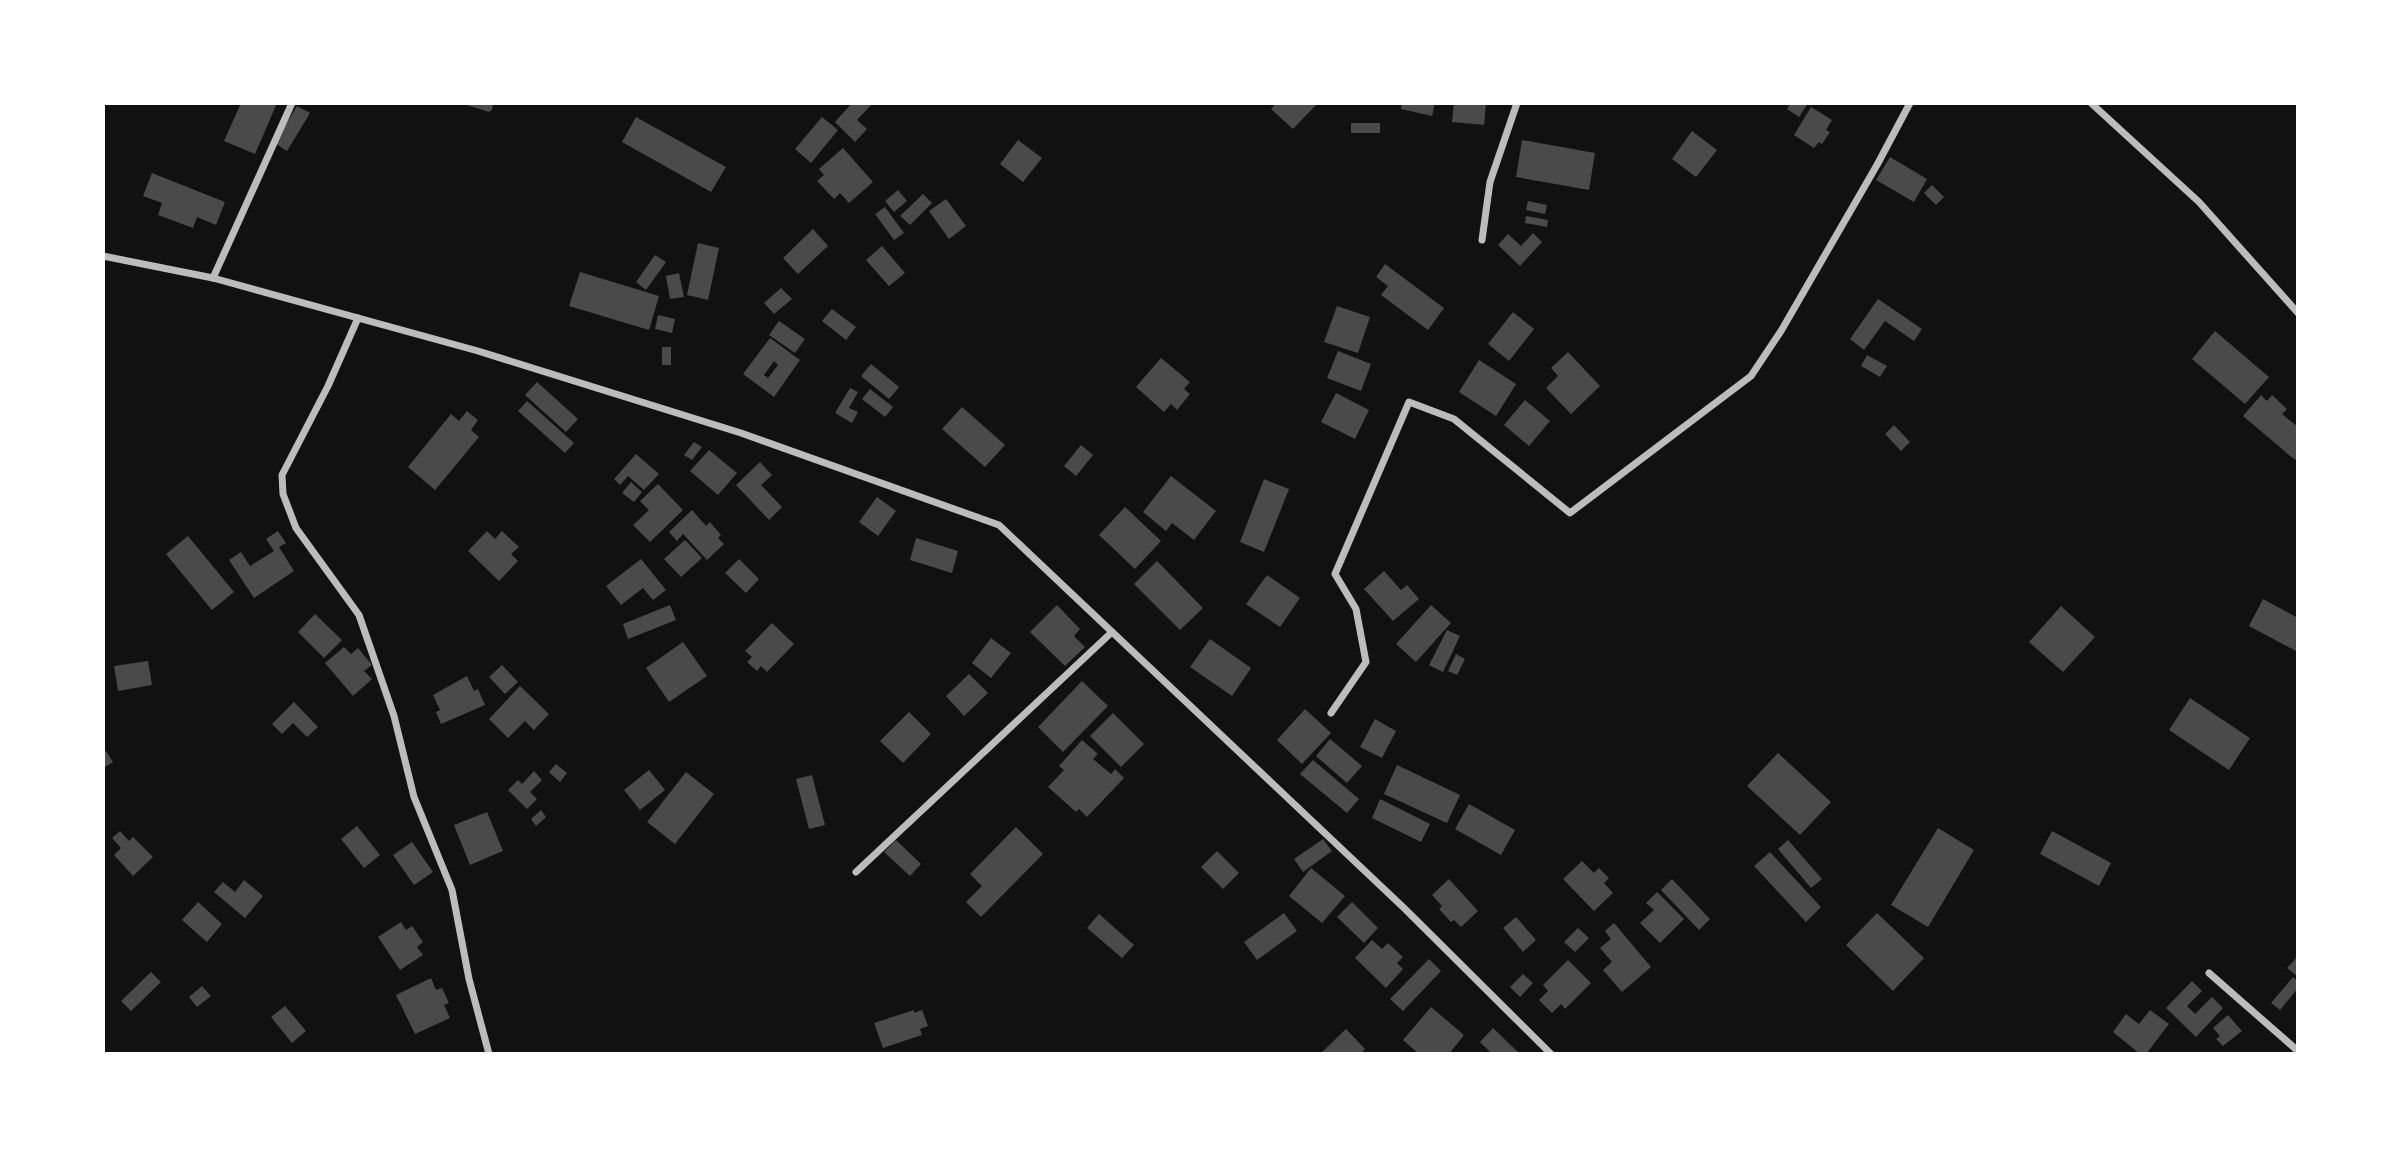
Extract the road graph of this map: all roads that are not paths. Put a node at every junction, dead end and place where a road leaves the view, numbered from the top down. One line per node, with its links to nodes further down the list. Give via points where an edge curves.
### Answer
1 (292, 103): 7 (street)
2 (1517, 103): 5 (street, via 1490,182)
3 (1910, 103): 11 (street, via 1751,376 1570,513 1454,419 1409,402 1335,574 1356,610 1366,662)
4 (2091, 103): 8 (street, via 2199,202)
5 (1482, 240)
6 (103, 256): 7 (street)
7 (213, 278): 9 (street)
8 (2298, 313)
9 (358, 318): 10 (street, via 741,433 999,525); 15 (street, via 282,475 283,494 296,528 359,615 394,716 414,797 452,890)
10 (1112, 632): 12 (street); 16 (street)
11 (1331, 713)
12 (856, 872)
13 (2209, 973): 14 (street)
14 (2298, 1051)
15 (489, 1054)
16 (1551, 1054)

